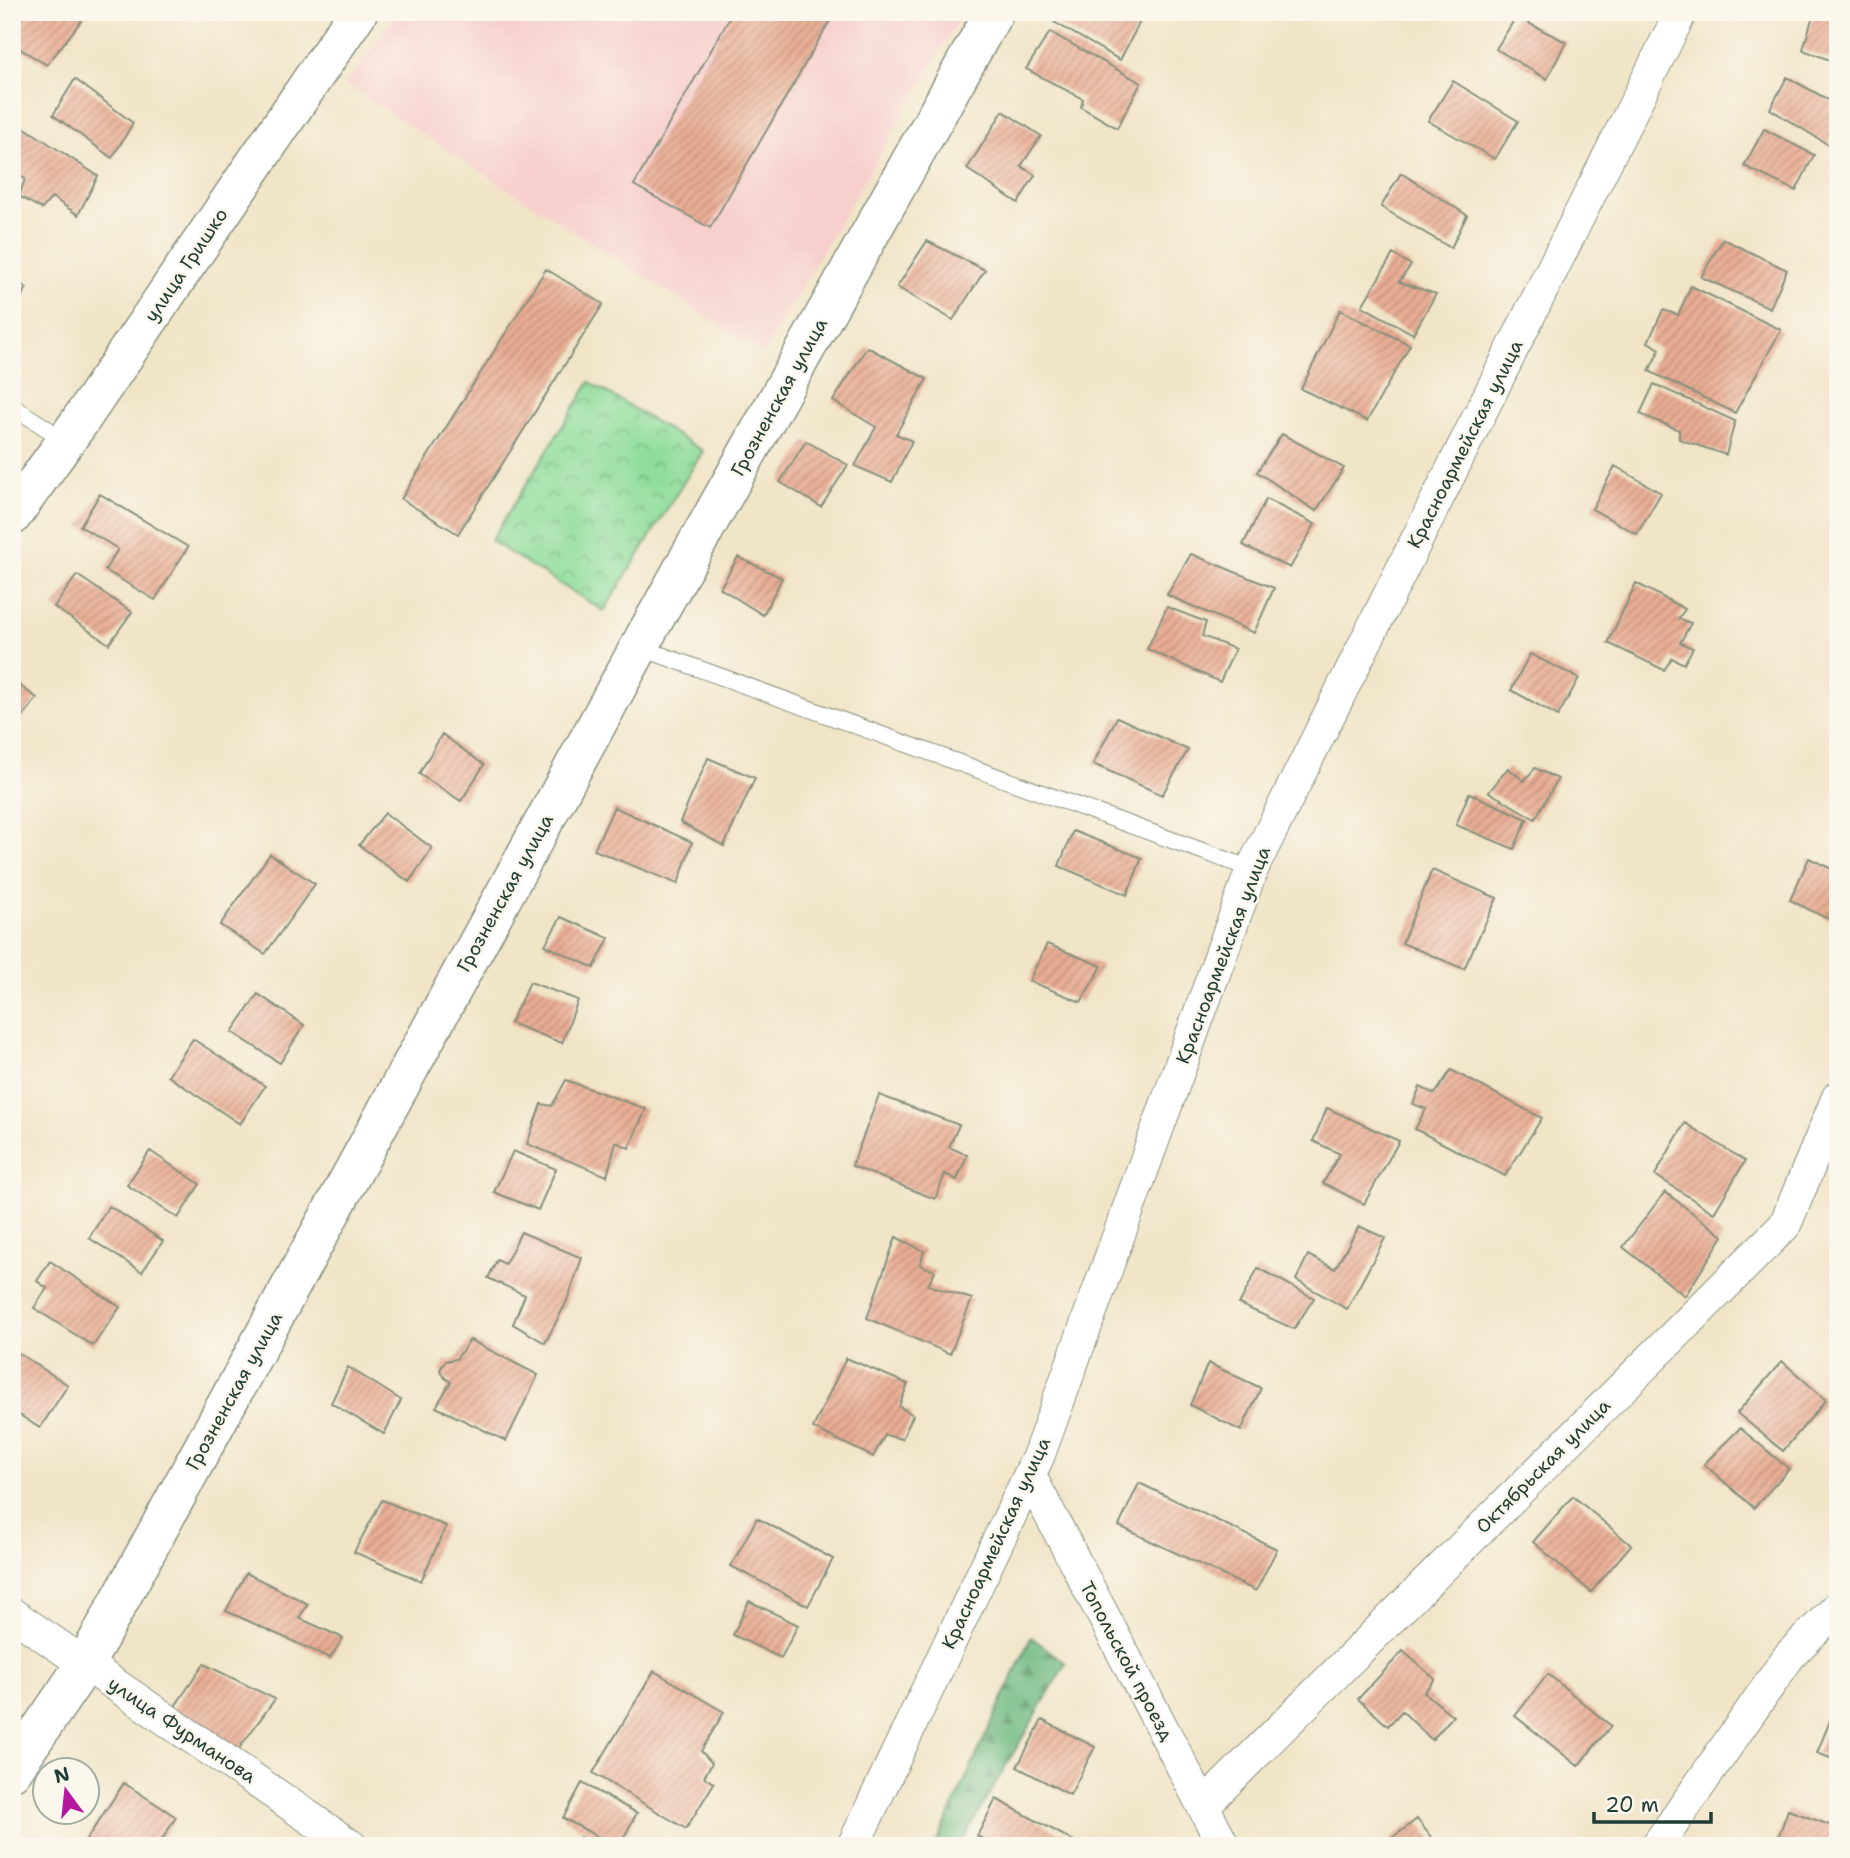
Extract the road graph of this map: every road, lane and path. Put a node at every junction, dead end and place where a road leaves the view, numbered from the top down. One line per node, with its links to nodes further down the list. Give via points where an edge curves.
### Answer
1 (358, 12): 5 (main road, улица Гришко)
2 (994, 12): 7 (main road, Грозненская улица)
3 (1681, 12): 8 (street, Красноармейская улица)
4 (12, 406): 5 (lane)
5 (66, 441): 6 (main road, улица Гришко)
6 (12, 516)
7 (639, 647): 8 (lane); 13 (main road, Грозненская улица)
8 (1252, 869): 10 (street, Красноармейская улица)
9 (1838, 1097): 15 (street, Октябрьская улица, via 1785,1224)
10 (1030, 1476): 15 (street, Топольской проезд); 17 (street, Красноармейская улица)
11 (1838, 1608): 19 (street, via 1790,1655)
12 (12, 1614): 13 (street, улица Фурманова)
13 (85, 1664): 14 (main road, Грозненская улица); 16 (street, улица Фурманова)
14 (12, 1771)
15 (1203, 1806): 18 (street, Топольской проезд)
16 (351, 1846)
17 (852, 1846)
18 (1224, 1846)
19 (1657, 1846)

